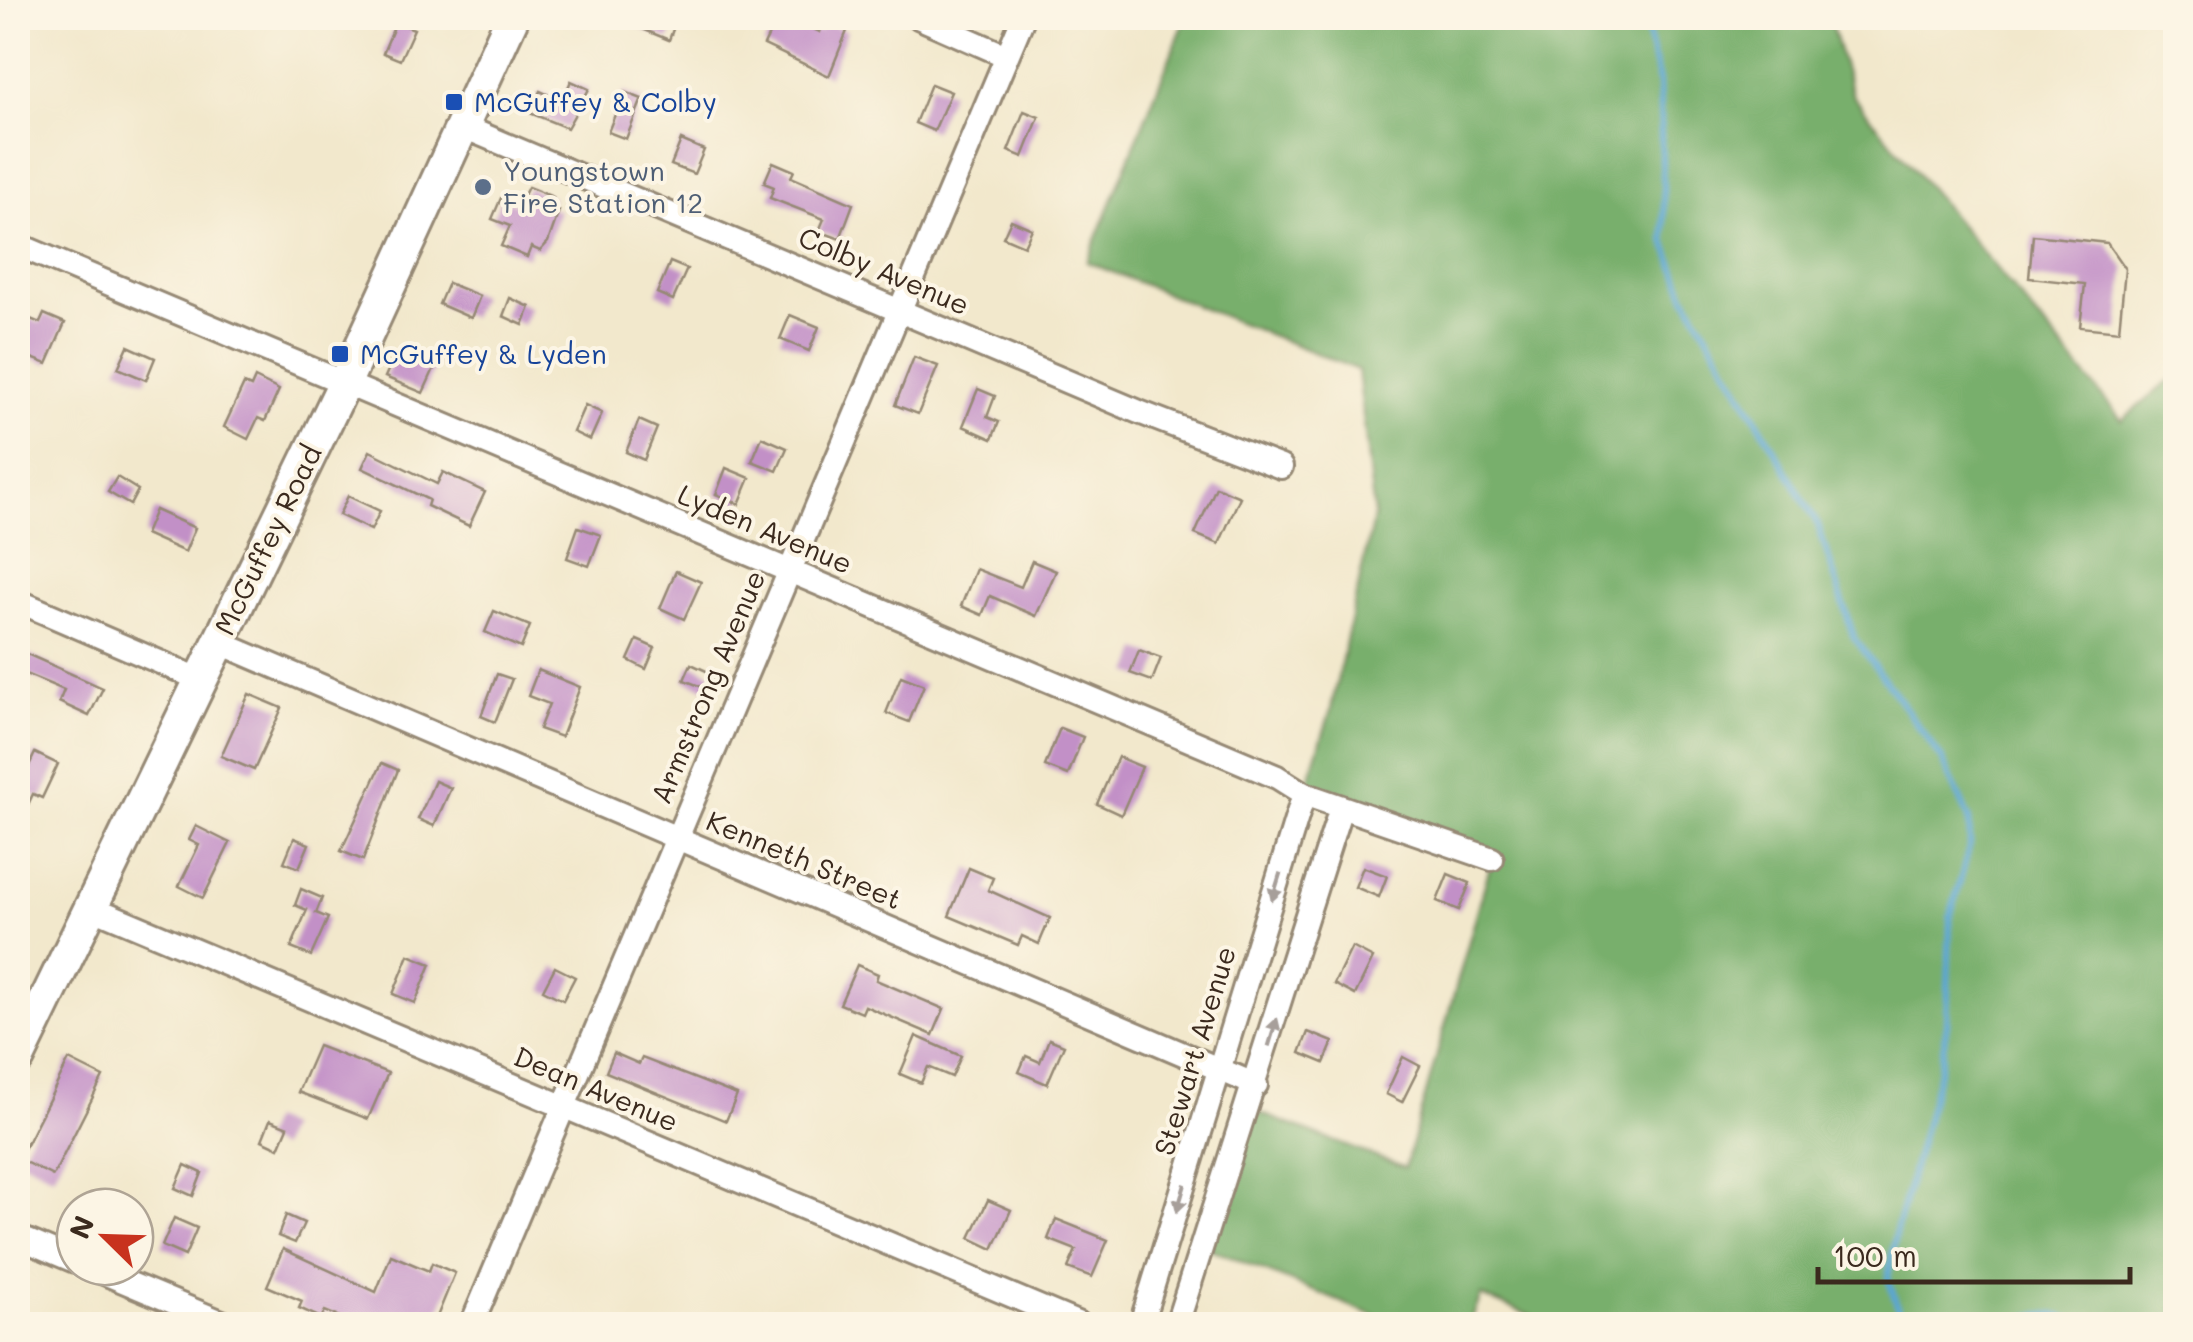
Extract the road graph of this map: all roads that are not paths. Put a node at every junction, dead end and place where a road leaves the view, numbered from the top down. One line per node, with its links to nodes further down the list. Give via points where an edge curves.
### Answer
1 (512, 18): 5 (street, McGuffey Road)
2 (920, 18): 4 (street)
3 (1023, 18): 4 (street, Armstrong Avenue)
4 (1004, 55): 7 (street, Armstrong Avenue)
5 (464, 127): 7 (street, Colby Avenue); 8 (street, McGuffey Road)
6 (18, 245): 8 (street, Lyden Avenue)
7 (901, 310): 9 (street, Colby Avenue); 10 (street, Armstrong Avenue)
8 (345, 382): 10 (street, Lyden Avenue); 12 (street, McGuffey Road)
9 (1281, 467)
10 (788, 572): 14 (street, Lyden Avenue); 16 (street, Armstrong Avenue)
11 (18, 601): 13 (street)
12 (218, 642): 13 (street, McGuffey Road); 16 (street, Kenneth Street)
13 (199, 679): 18 (street, McGuffey Road)
14 (1304, 794): 15 (street, Lyden Avenue); 20 (street, Stewart Avenue, one-way to 20)
15 (1341, 808): 17 (street, Lyden Avenue); 21 (street, one-way to 15)
16 (676, 838): 20 (street, Kenneth Street); 22 (street, Armstrong Avenue)
17 (1492, 859)
18 (91, 907): 19 (street, McGuffey Road); 22 (street, Dean Avenue)
19 (18, 1058)
20 (1219, 1068): 21 (street, Kenneth Street); 29 (street, Stewart Avenue, one-way to 29)
21 (1256, 1085): 30 (street)
22 (564, 1108): 27 (street, Armstrong Avenue); 28 (street, Dean Avenue)
23 (18, 1237): 24 (street)
24 (55, 1253)
25 (138, 1287): 26 (street)
26 (226, 1324)
27 (472, 1324)
28 (1079, 1324)
29 (1141, 1324)
30 (1177, 1324)

